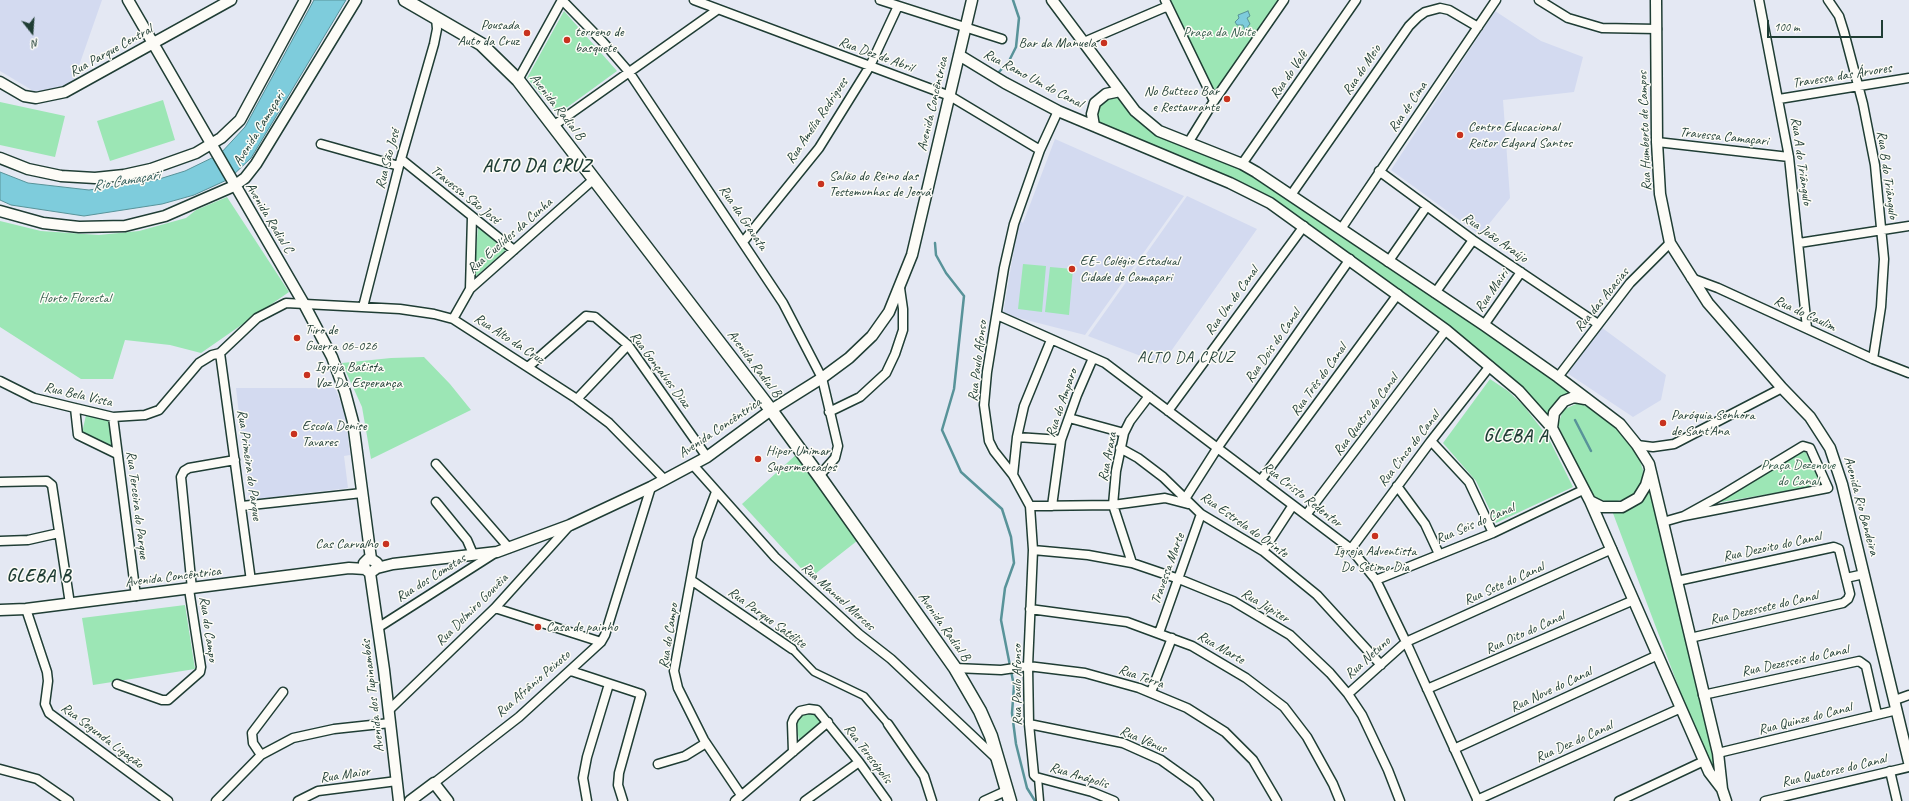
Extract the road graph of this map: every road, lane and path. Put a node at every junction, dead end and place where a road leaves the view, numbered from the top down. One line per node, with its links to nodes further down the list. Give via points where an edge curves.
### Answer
1 (128, 0): 27 (street, Avenida Radial C)
2 (231, 0): 27 (street, Rua Parque Central)
3 (305, 0): 47 (street, Avenida Camaçari, via 240,120)
4 (356, 0): 55 (street, Avenida Camaçari, via 256,164 245,178)
5 (405, 0): 21 (main road, Avenida Radial B)
6 (562, 0): 30 (street, Rua da Gravata); 32 (street)
7 (694, 0): 20 (street, Rua Dez de Abril)
8 (880, 0): 19 (street)
9 (972, 0): 23 (street, Avenida Concêntrica)
10 (1052, 0): 26 (street)
11 (1284, 0): 38 (street)
12 (1356, 0): 52 (street, Rua do Valê)
13 (1496, 0): 22 (street, Rua de Cima)
14 (1539, 0): 24 (street, via 1568,18 1602,28)
15 (1656, 0): 24 (street, Rua Humberto de Campos)
16 (1759, 0): 37 (street, Rua A do Triângulo)
17 (1828, 0): 34 (street, Rua B do Triângulo, via 1841,23)
18 (1166, 3): 26 (street); 38 (street)
19 (898, 6): 23 (street); 29 (street, Rua Amélia Rodrigues)
20 (717, 10): 29 (street, Rua Dez de Abril); 30 (street)
21 (436, 18): 32 (main road, Avenida Radial B, via 481,44); 51 (street, Rua São José, via 434,44)
22 (1478, 27): 53 (street, Rua de Cima); 56 (street, Rua do Meio, via 1449,10 1440,8 1418,17 1409,26)
23 (966, 28): 25 (street); 28 (street, Avenida Concêntrica)
24 (1657, 29): 44 (street, Rua Humberto de Campos)
25 (1002, 39)
26 (1084, 42): 35 (street)
27 (153, 44): 33 (street, Rua Parque Central, via 65,92 48,97 24,96); 47 (street, Avenida Radial C)
28 (959, 55): 36 (street, Avenida Concêntrica); 39 (street, Rua Ramo Um do Canal)
29 (870, 66): 36 (street, Rua Dez de Abril); 65 (street, Rua Amélia Rodrigues, via 819,148)
30 (630, 72): 42 (street); 65 (street, Rua da Gravata)
31 (1909, 78): 34 (street, Travessa das Árvores)
32 (518, 80): 42 (main road, Avenida Radial B)
33 (0, 82)
34 (1858, 85): 37 (street, Travessa das Árvores); 63 (street, Rua B do Triângulo, via 1875,165)
35 (1120, 91): 40 (street, via 1099,98); 45 (street, via 1135,111 1159,131)
36 (950, 96): 48 (street, Rua Dez de Abril); 73 (street, Avenida Concêntrica, via 912,255)
37 (1779, 99): 50 (street, Rua A do Triângulo)
38 (1214, 101): 45 (street)
39 (1058, 112): 41 (street, Rua Ramo Um do Canal); 48 (street, Rua Paulo Afonso)
40 (1092, 114): 41 (street); 43 (street)
41 (1082, 121): 43 (street, Rua Ramo Um do Canal)
42 (553, 126): 54 (main road, Avenida Radial B)
43 (1094, 126): 60 (street, Rua Ramo Um do Canal, via 1234,185 1270,203)
44 (1657, 142): 50 (street, Travessa Camaçari); 66 (street, Rua Humberto de Campos, via 1660,194)
45 (1188, 143): 52 (street)
46 (321, 144): 51 (street)
47 (213, 148): 49 (street, Avenida Camaçari, via 151,169 95,178 61,176 28,169); 55 (street, Avenida Radial C)
48 (1040, 150): 79 (street, Rua Paulo Afonso, via 1014,224)
49 (0, 158)
50 (1789, 158): 67 (street, Rua A do Triângulo)
51 (400, 162): 59 (street, Travessa São José); 78 (street, Rua São José)
52 (1242, 164): 56 (street)
53 (1379, 171): 57 (street, Rua João Araújo); 62 (street, Rua de Cima)
54 (594, 179): 68 (street, Rua Euclídes da Cunha); 101 (main road, Avenida Radial B)
55 (232, 183): 58 (street, Avenida Camaçari, via 165,216 125,226 79,227 43,223); 77 (street, Avenida Radial C)
56 (1291, 195): 62 (street)
57 (1427, 206): 64 (street, Rua João Araújo); 70 (street)
58 (0, 211)
59 (472, 218): 68 (street, Travessa São José); 74 (street)
60 (1304, 226): 69 (street, Rua Ramo Um do Canal); 102 (street, Rua Um do Canal)
61 (1909, 226): 63 (street)
62 (1341, 228): 70 (street)
63 (1882, 229): 67 (street); 89 (street, Rua B do Triângulo, via 1882,307)
64 (1473, 240): 71 (street, Rua João Araújo); 75 (street)
65 (743, 242): 94 (street, Rua da Gravata, via 783,303)
66 (1670, 243): 72 (street, Rua Humberto de Campos); 81 (street, Rua das Acacias, via 1630,284)
67 (1799, 243): 83 (street, Rua A do Triângulo)
68 (514, 250): 74 (street, Rua Euclídes da Cunha)
69 (1350, 259): 76 (street, Rua Ramo Um do Canal); 112 (street, Rua Dois do Canal)
70 (1388, 262): 75 (street)
71 (1521, 272): 81 (street, Rua João Araújo); 82 (street, Rua Mairi)
72 (1691, 278): 83 (street, Rua do Caulim); 96 (street, Avenida Rio Bandeira, via 1708,303)
73 (900, 288): 94 (street, Avenida Concêntrica, via 889,312 872,336 849,358); 103 (street, via 903,330 886,373 860,397)
74 (470, 289): 80 (street, Rua Euclídes da Cunha)
75 (1435, 293): 82 (street)
76 (1398, 294): 84 (street, Rua Ramo Um do Canal); 123 (street, Rua Três do Canal)
77 (304, 304): 78 (street, Rua Alto da Cruz); 87 (street, Rua Bela Vista, via 286,303 257,318); 129 (street, Avenida dos Tupinambás, via 332,358 345,392 353,422)
78 (363, 307): 80 (street, Rua Alto da Cruz, via 400,309)
79 (997, 315): 85 (street, Rua Cristo Redentor); 120 (street, Rua Paulo Afonso, via 985,392 986,429 994,451)
80 (453, 319): 91 (street, Rua Alto da Cruz)
81 (1598, 324): 93 (street, Rua das Acacias)
82 (1484, 325): 93 (street)
83 (1807, 328): 89 (street, Rua do Caulim)
84 (1446, 330): 90 (street, Rua Ramo Um do Canal); 139 (street, Rua Quatro do Canal)
85 (1051, 340): 88 (street, Rua Cristo Redentor); 108 (street, via 1024,406)
86 (628, 345): 91 (street, Rua Gonçalves Diaz, via 595,316 590,315); 98 (street); 115 (street, Rua Gonçalves Diaz)
87 (220, 353): 104 (street, Rua Bela Vista, via 199,363 159,410 153,413); 116 (street, Rua Primeira do Parque)
88 (1092, 358): 97 (street, Rua Cristo Redentor, via 1105,363); 105 (street, Rua do Amparo)
89 (1873, 359): 92 (street, Rua do Caulim)
90 (1490, 366): 106 (street, Rua Ramo Um do Canal, via 1519,390); 110 (street, Rua Cinco do Canal)
91 (528, 367): 98 (street, Rua Alto da Cruz)
92 (1909, 373)
93 (1558, 377): 99 (street)
94 (822, 378): 101 (street, Avenida Concêntrica); 103 (street, Rua da Gravata)
95 (0, 381): 100 (street, Rua Bela Vista, via 34,398)
96 (1782, 388): 111 (street, via 1674,444 1653,447); 156 (street, Avenida Rio Bandeira, via 1810,417 1830,448 1842,484)
97 (1149, 396): 102 (street, Rua Cristo Redentor); 107 (street, Rua Araxa)
98 (577, 399): 122 (street, Rua Alto da Cruz, via 609,423)
99 (1589, 400): 106 (street, via 1574,397 1564,401 1554,413); 111 (street, via 1620,424)
100 (75, 408): 104 (street, Rua Bela Vista); 114 (street, via 78,435)
101 (771, 410): 115 (street, Avenida Concêntrica); 121 (main road, Avenida Radial B)
102 (1168, 410): 112 (street, Rua Cristo Redentor)
103 (829, 412): 121 (street, Rua da Gravata, via 838,452)
104 (113, 417): 114 (street, Rua Terceira do Parque)
105 (1069, 418): 107 (street); 109 (street, Rua do Amparo)
106 (1552, 428): 127 (street, Rua Ramo Um do Canal)
107 (1124, 433): 113 (street, Rua Araxa)
108 (1017, 437): 109 (street); 120 (street)
109 (1061, 440): 137 (street, Rua do Amparo)
110 (1431, 441): 125 (street, Rua Cinco do Canal); 144 (street, via 1469,482)
111 (1637, 445): 119 (street, via 1649,464)
112 (1218, 447): 123 (street, Rua Cristo Redentor); 132 (street, Rua Dois do Canal)
113 (1120, 448): 132 (street, Rua Estrela do Orinte, via 1163,477); 133 (street, Rua Araxa)
114 (117, 454): 164 (street, Rua Terceira do Parque)
115 (707, 457): 118 (street, Avenida Concêntrica)
116 (235, 460): 135 (street, Rua Primeira do Parque); 163 (street, via 188,468 181,477)
117 (436, 464): 146 (street)
118 (693, 465): 122 (street, Avenida Concêntrica); 128 (street, Rua Manuel Merces)
119 (1650, 471): 130 (street, via 1646,485 1638,498 1622,506 1602,507); 141 (street)
120 (1013, 475): 136 (street, Rua Paulo Afonso)
121 (819, 476): 182 (main road, Avenida Radial B)
122 (665, 480): 126 (street, Avenida Concêntrica)
123 (1261, 480): 134 (street, Rua Cristo Redentor)
124 (0, 482): 143 (street, via 49,482 52,485)
125 (1397, 486): 147 (street, Rua Cinco do Canal); 153 (street, via 1424,524)
126 (651, 487): 142 (street, Avenida Concêntrica); 176 (street, Rua Afrânio Peixoto)
127 (1583, 490): 130 (street, Rua Ramo Um do Canal); 144 (street, Rua Seis do Canal)
128 (716, 492): 159 (street, Rua do Campo, via 698,540); 202 (street, Rua Manuel Merces, via 775,557 859,634 891,659)
129 (362, 493): 135 (street); 155 (street, Avenida dos Tupinambás)
130 (1590, 501): 148 (street, Rua Ramo Um do Canal)
131 (436, 502): 152 (street, via 467,540)
132 (1187, 502): 133 (street, via 1161,498); 138 (street, Rua Estrela do Orinte)
133 (1113, 505): 137 (street); 154 (street)
134 (1293, 505): 139 (street, Rua Cristo Redentor); 150 (street)
135 (242, 506): 161 (street, Rua Primeira do Parque)
136 (1030, 506): 137 (street); 149 (street, Rua Paulo Afonso)
137 (1052, 506)
138 (1201, 514): 150 (street, Rua Estrela do Orinte); 158 (street, Travessa Marte)
139 (1306, 515): 147 (street, Rua Cristo Redentor)
140 (1684, 516): 140 (street, via 1758,501 1828,488 1810,448 1803,446); 141 (street)
141 (1663, 522): 162 (street)
142 (570, 525): 146 (street, Avenida Concêntrica); 168 (street, Rua Delmiro Gouvêia)
143 (59, 533): 145 (street, via 28,540); 167 (street)
144 (1493, 533): 153 (street, Rua Seis do Canal)
145 (0, 541)
146 (509, 548): 151 (street, Avenida Concêntrica)
147 (1350, 549): 160 (street, Rua Cristo Redentor)
148 (1612, 549): 165 (street, Rua Ramo Um do Canal); 177 (street, Rua Sete do Canal)
149 (1033, 550): 154 (street, Rua Júpiter); 169 (street, Rua Paulo Afonso)
150 (1263, 551): 180 (street, Rua Estrela do Orinte, via 1317,595)
151 (497, 552): 152 (street, Avenida Concêntrica); 172 (street, Rua dos Cometas)
152 (474, 554): 155 (street, Avenida Concêntrica)
153 (1439, 554): 160 (street, Rua Seis do Canal)
154 (1132, 562): 158 (street, Rua Júpiter)
155 (371, 566): 161 (street, Avenida Concêntrica); 172 (street, Avenida dos Tupinambás)
156 (1864, 574): 157 (street); 192 (street, Avenida Rio Bandeira)
157 (1846, 578): 162 (street, Rua Dezoito do Canal, via 1839,549 1834,547); 166 (street, Rua Dezoito do Canal, via 1850,594)
158 (1179, 579): 173 (street, Travessa Marte); 189 (street, Rua Júpiter, via 1233,601 1290,635)
159 (691, 580): 178 (street, Rua Parque Satélite); 204 (street, Rua do Campo, via 674,671 678,688)
160 (1376, 580): 177 (street, Rua Cristo Redentor)
161 (251, 581): 163 (street, Avenida Concêntrica)
162 (1677, 581): 175 (street)
163 (191, 589): 164 (street, Avenida Concêntrica); 184 (street, Rua do Campo, via 200,672 168,700)
164 (136, 596): 167 (street, Avenida Concêntrica)
165 (1634, 600): 179 (street, Rua Ramo Um do Canal); 186 (street, Rua Oito do Canal)
166 (1843, 603): 175 (street, Rua Dezessete do Canal)
167 (70, 604): 171 (street, Avenida Concêntrica)
168 (495, 608): 176 (street); 194 (street, Rua Delmiro Gouvêia)
169 (1030, 609): 173 (street, Rua Marte, via 1127,622); 181 (street, Rua Paulo Afonso)
170 (0, 610): 171 (street, Avenida Concêntrica)
171 (26, 610): 226 (street, Rua Segunda Ligação, via 47,672 45,704 49,713)
172 (379, 627): 194 (street, Avenida dos Tupinambás)
173 (1159, 633): 174 (street, Rua Marte)
174 (1172, 638): 188 (street); 241 (street, Rua Marte, via 1192,646 1246,678 1284,707 1307,737)
175 (1690, 638): 190 (street)
176 (601, 642): 183 (street, Rua Afrânio Peixoto)
177 (1406, 642): 180 (street, Rua Netuno); 186 (street, Rua Cristo Redentor)
178 (792, 649): 199 (street, Rua Parque Satélite, via 814,672 864,696)
179 (1658, 655): 193 (street, Rua Ramo Um do Canal); 206 (street, Rua Nove do Canal)
180 (1381, 665): 189 (street, Rua Netuno)
181 (1028, 666): 182 (street, Rua Terra, via 1001,670); 188 (street, Rua Terra, via 1085,673); 200 (street, Rua Paulo Afonso)
182 (955, 668): 201 (main road, Avenida Radial B)
183 (571, 672): 185 (street); 220 (street, Rua Afrânio Peixoto, via 519,717)
184 (117, 684)
185 (610, 684): 232 (street, via 587,758 584,778); 233 (street, via 640,692 641,696 620,773 618,785)
186 (1427, 689): 206 (street, Rua Cristo Redentor)
187 (283, 692): 209 (street, via 252,734 253,743)
188 (1151, 692): 240 (street, Rua Terra, via 1187,708 1225,732 1253,760)
189 (1348, 694): 242 (street, Rua Júpiter, via 1362,715 1382,756)
190 (1703, 695): 196 (street, Rua Dezesseis do Canal, via 1859,660 1866,666); 203 (street)
191 (1909, 695): 192 (street)
192 (1895, 700): 195 (street, Avenida Rio Bandeira)
193 (1681, 708): 205 (street, Rua Ramo Um do Canal); 243 (street, Rua Dez do Canal)
194 (389, 710): 198 (street, Avenida dos Tupinambás)
195 (1897, 710): 196 (street, Rua Quinze do Canal); 213 (street, Avenida Rio Bandeira)
196 (1877, 714): 208 (street, Rua Quinze do Canal)
197 (828, 722): 207 (street, Rua Teresópolis); 207 (street, Rua Teresópolis, via 816,710 804,709 797,713 792,723); 212 (street, Rua Teresópolis)
198 (390, 723): 209 (street, via 334,729 293,738); 219 (street, Avenida dos Tupinambás)
199 (888, 724): 235 (street, Rua Parque Satélite, via 924,776)
200 (1029, 724): 218 (street, Rua Paulo Afonso, via 1034,775); 239 (street, Rua Vênus, via 1123,743 1161,760 1196,785)
201 (991, 736): 202 (street, via 982,740); 210 (main road, Avenida Radial B)
202 (975, 739): 210 (street, Rua Manuel Merces)
203 (1715, 740): 205 (street, via 1708,747); 208 (street)
204 (706, 743): 214 (street, via 680,758); 223 (street, Rua do Campo)
205 (1698, 746): 211 (street, Rua Ramo Um do Canal)
206 (1454, 749): 243 (street, Rua Cristo Redentor)
207 (792, 752): 223 (street, Rua Teresópolis)
208 (1718, 753): 221 (street)
209 (260, 755): 227 (street)
210 (999, 761): 222 (main road, Avenida Radial B)
211 (1704, 761): 221 (street, Rua Ramo Um do Canal); 244 (street)
212 (859, 762): 224 (street, Rua Teresópolis); 234 (street)
213 (1909, 762)
214 (658, 764)
215 (1909, 767): 217 (street, Rua Quatorze do Canal)
216 (0, 769): 225 (street, via 37,779)
217 (1890, 771): 246 (street, Rua Quatorze do Canal); 247 (street)
218 (1037, 778): 237 (street); 238 (street, Rua Anápolis, via 1092,792)
219 (397, 781): 228 (street, Rua Maior, via 318,791); 229 (street, Avenida dos Tupinambás)
220 (434, 783): 230 (street, Rua Afrânio Peixoto); 231 (street)
221 (1722, 789): 245 (street)
222 (1009, 795): 236 (street)
223 (738, 798)
224 (885, 800)
225 (69, 801)
226 (168, 801)
227 (216, 801)
228 (298, 801)
229 (400, 801)
230 (410, 801)
231 (448, 801)
232 (587, 801)
233 (623, 801)
234 (805, 801)
235 (932, 801)
236 (984, 801)
237 (1040, 801)
238 (1114, 801)
239 (1209, 801)
240 (1277, 801)
241 (1340, 801)
242 (1400, 801)
243 (1477, 801)
244 (1619, 801)
245 (1726, 801)
246 (1765, 801)
247 (1897, 801)

